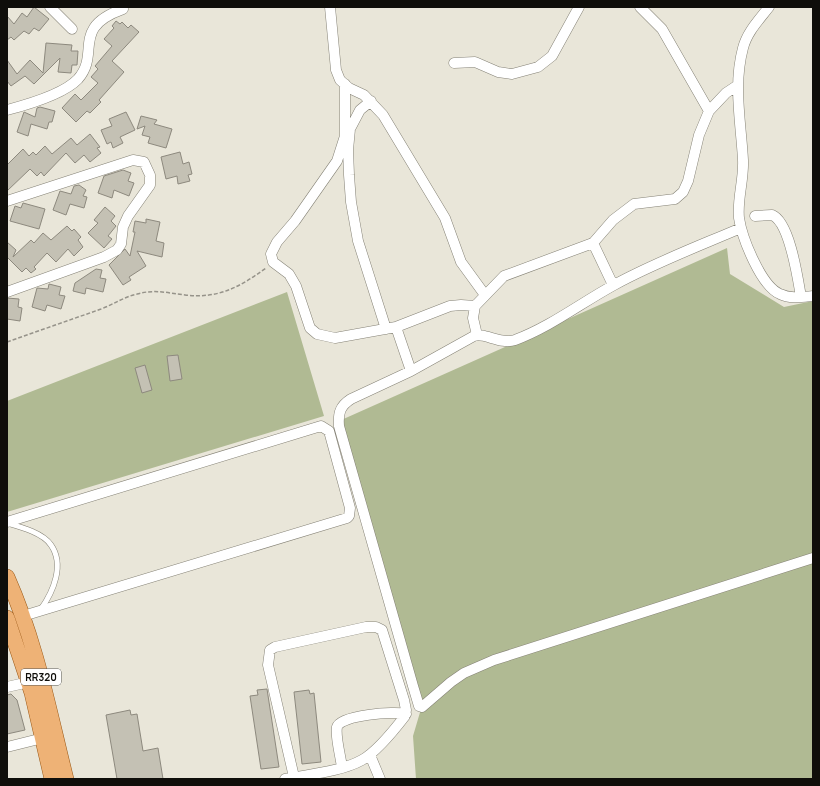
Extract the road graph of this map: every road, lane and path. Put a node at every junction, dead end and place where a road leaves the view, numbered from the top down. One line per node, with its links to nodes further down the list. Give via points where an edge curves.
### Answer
1 (50, 7): 7 (street)
2 (330, 7): 9 (street, via 336,70 340,80)
3 (579, 7): 8 (street, via 552,56 538,67 512,74 498,72 475,62)
4 (640, 7): 13 (street, via 662,29)
5 (123, 9): 12 (street, via 111,13 94,28 88,39 85,65 67,88)
6 (766, 9): 10 (street, via 746,38)
7 (72, 29)
8 (454, 63)
9 (345, 84): 11 (street); 18 (street, via 345,136 341,151 326,178 277,242 271,254)
10 (738, 85): 13 (street, via 726,93); 16 (street, via 743,164 739,208)
11 (371, 101): 21 (street, via 383,115 439,206 461,262); 25 (street, via 360,110 350,129 348,150 351,202 358,240)
12 (7, 110)
13 (709, 111): 17 (street, via 683,192 675,198 663,201 634,204 613,220)
14 (7, 202): 20 (street, via 133,160 144,162 150,175 148,188 128,216 123,227 121,244 115,252)
15 (755, 216): 23 (street, via 772,215 779,221 792,250)
16 (741, 228): 19 (street); 23 (street, via 769,286 780,294)
17 (593, 243): 19 (street); 21 (street, via 509,273)
18 (274, 262): 25 (street, via 293,281 310,328 314,332 335,338); 27 (path, via 239,286 222,293 202,296 157,290 142,292 120,298 103,308)
19 (614, 285): 26 (street, via 516,340 498,341)
20 (7, 292)
21 (485, 295): 24 (street)
22 (813, 296): 23 (street)
23 (801, 297)
24 (475, 306): 25 (street, via 450,306); 26 (street, via 473,318)
25 (391, 328): 28 (street)
26 (477, 335): 28 (street)
27 (7, 342)
28 (411, 371): 30 (street, via 351,398 344,403 338,416 419,706 422,707 457,677 494,660)
29 (7, 522): 32 (lane, via 46,540 54,552 56,578); 32 (street, via 321,426 329,431 350,508 350,516 347,518)
30 (813, 558)
31 (7, 577): 33 (main road, RR320)
32 (40, 612): 33 (street)
33 (23, 616): 44 (main road, RR320, via 36,655)
34 (7, 618): 35 (main road, RR320)
35 (29, 682): 36 (street); 38 (main road, RR320)
36 (7, 687)
37 (406, 714): 40 (street); 41 (street, via 381,713 339,723); 42 (street, via 382,630 366,627 272,648 268,653 268,665)
38 (43, 738): 39 (street); 43 (main road, RR320)
39 (7, 747)
40 (370, 755): 41 (street); 45 (street)
41 (336, 772): 42 (street)
42 (289, 778)
43 (52, 779)
44 (66, 779)
45 (380, 779)

